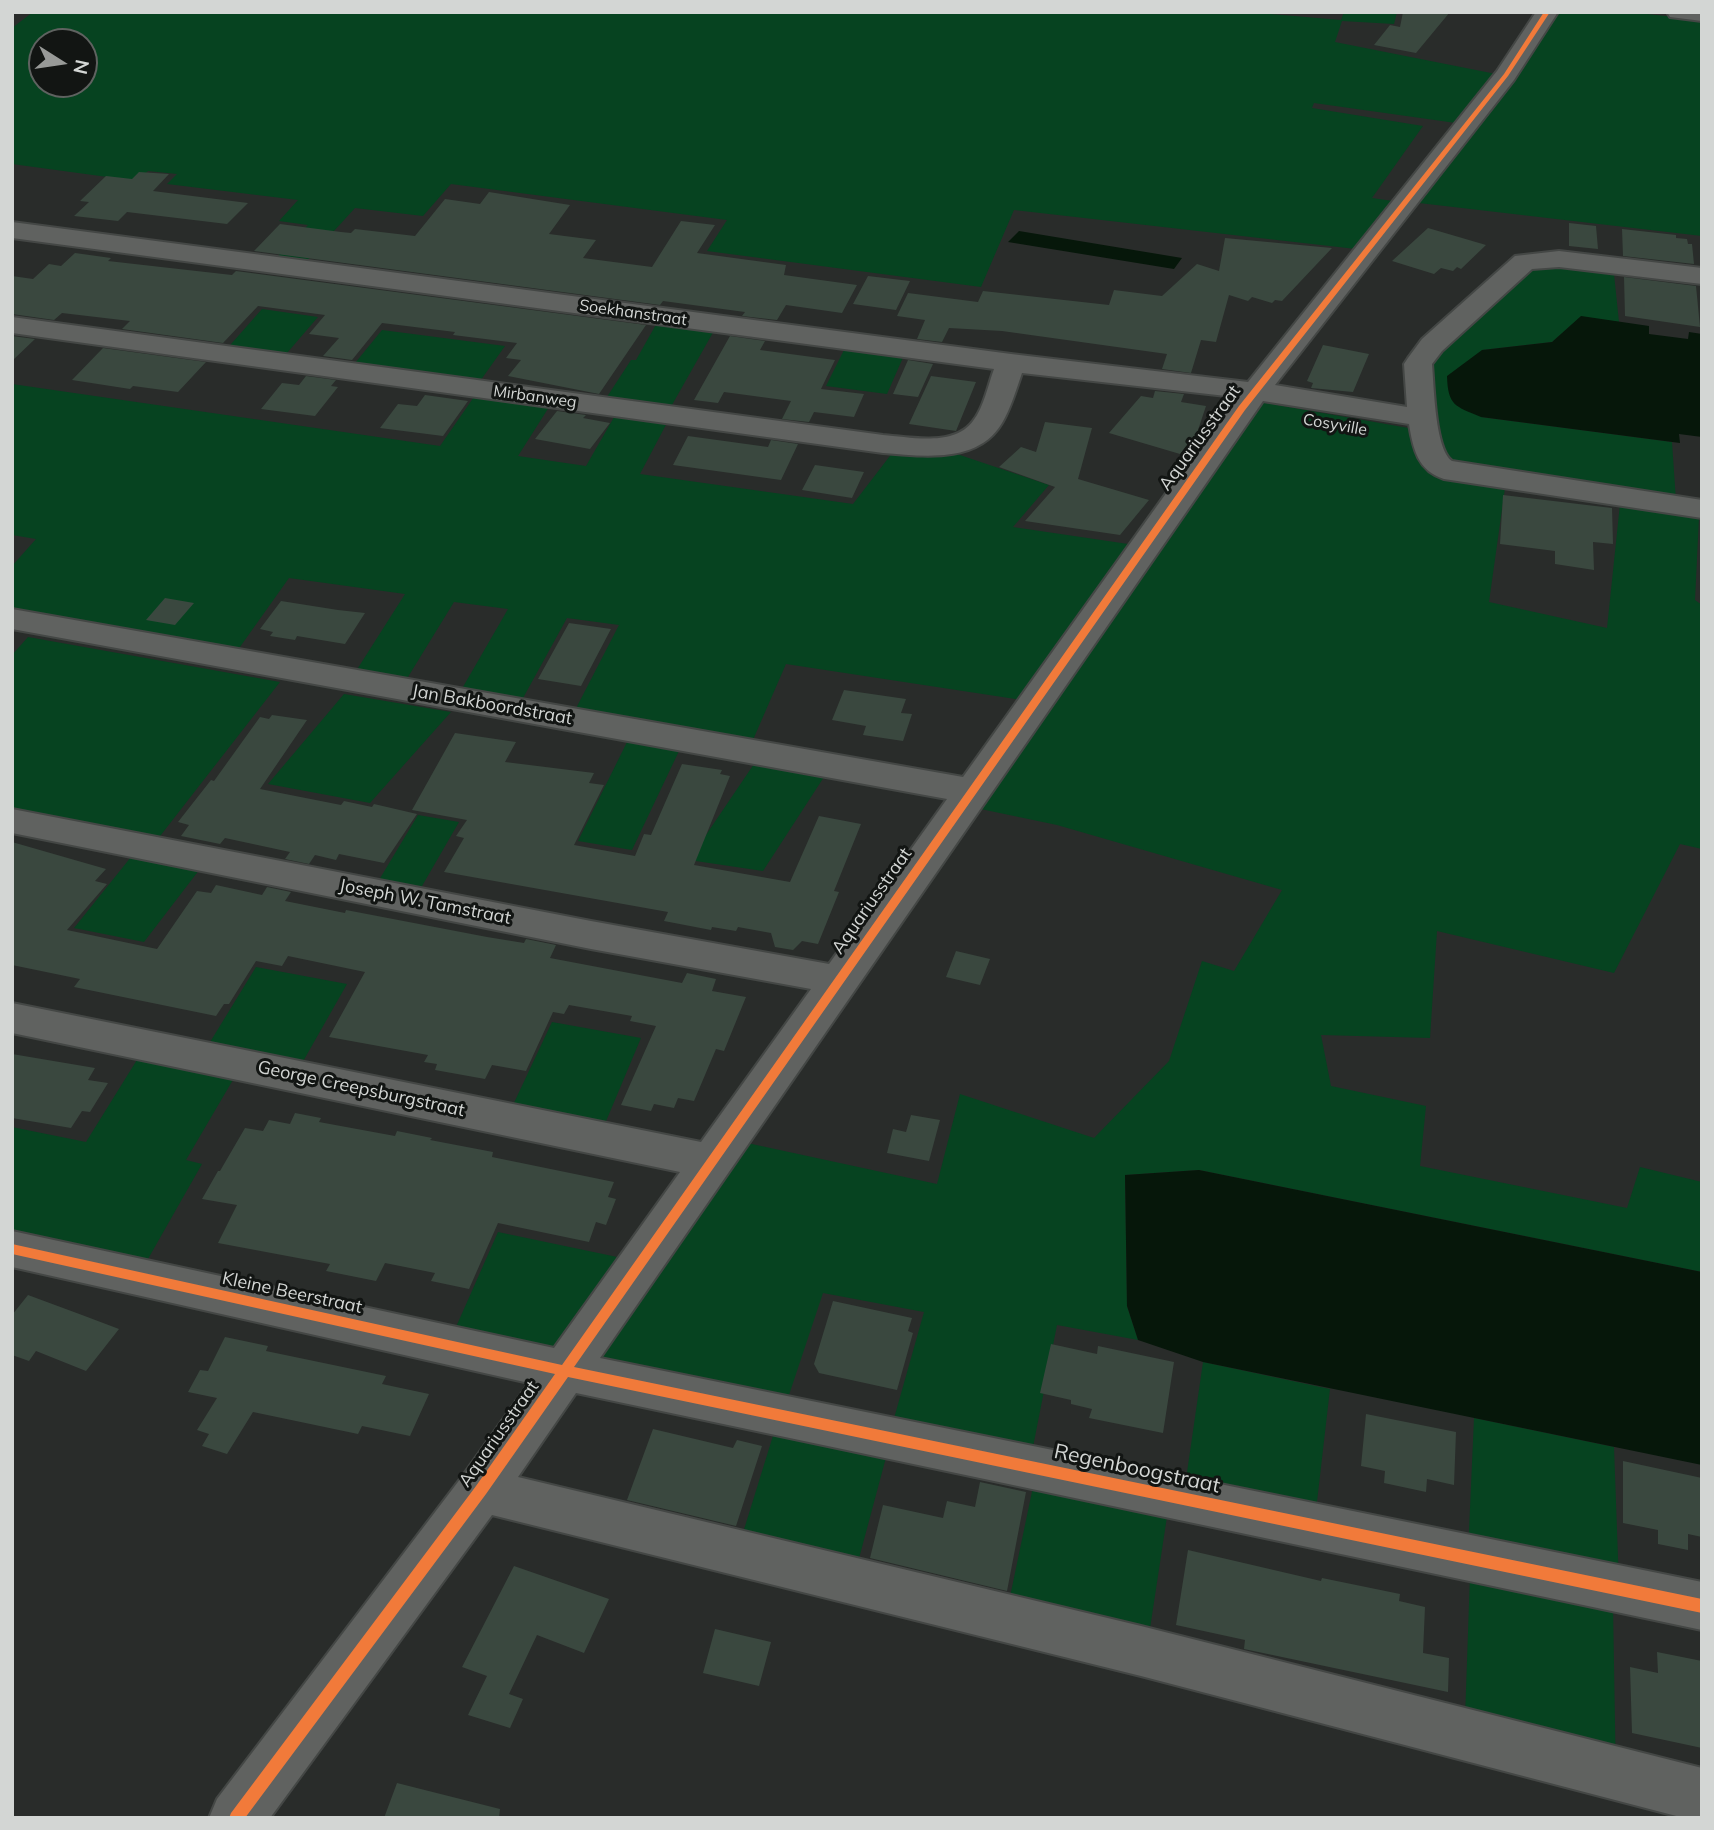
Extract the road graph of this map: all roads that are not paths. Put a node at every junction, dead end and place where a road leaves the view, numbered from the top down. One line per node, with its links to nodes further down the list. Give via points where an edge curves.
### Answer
1 (1547, 12): 8 (street, Aquariusstraat)
2 (1678, 12): 3 (street)
3 (1702, 14)
4 (12, 230): 7 (street, Soekhanstraat)
5 (1702, 276): 9 (street, via 1559,259 1524,262 1420,359)
6 (12, 325): 7 (street, Mirbanweg, via 936,448 964,442 985,429)
7 (1010, 363): 8 (street, Soekhanstraat)
8 (1266, 403): 9 (street, Cosyville); 12 (street, Aquariusstraat)
9 (1426, 430): 10 (street, via 1433,461 1458,474)
10 (1702, 509)
11 (12, 620): 12 (street, Jan Bakboordstraat)
12 (971, 790): 14 (street, Aquariusstraat)
13 (12, 821): 14 (street, Joseph W. Tamstraat)
14 (838, 980): 16 (street, Aquariusstraat)
15 (12, 1018): 16 (street, George Creepsburgstraat)
16 (710, 1161): 18 (street, Aquariusstraat)
17 (12, 1250): 18 (street, Kleine Beerstraat)
18 (565, 1371): 19 (street, Aquariusstraat); 20 (street, Regenboogstraat)
19 (481, 1490): 21 (street, via 1154,1654); 22 (street, Aquariusstraat)
20 (1702, 1606)
21 (1702, 1795)
22 (236, 1818)

